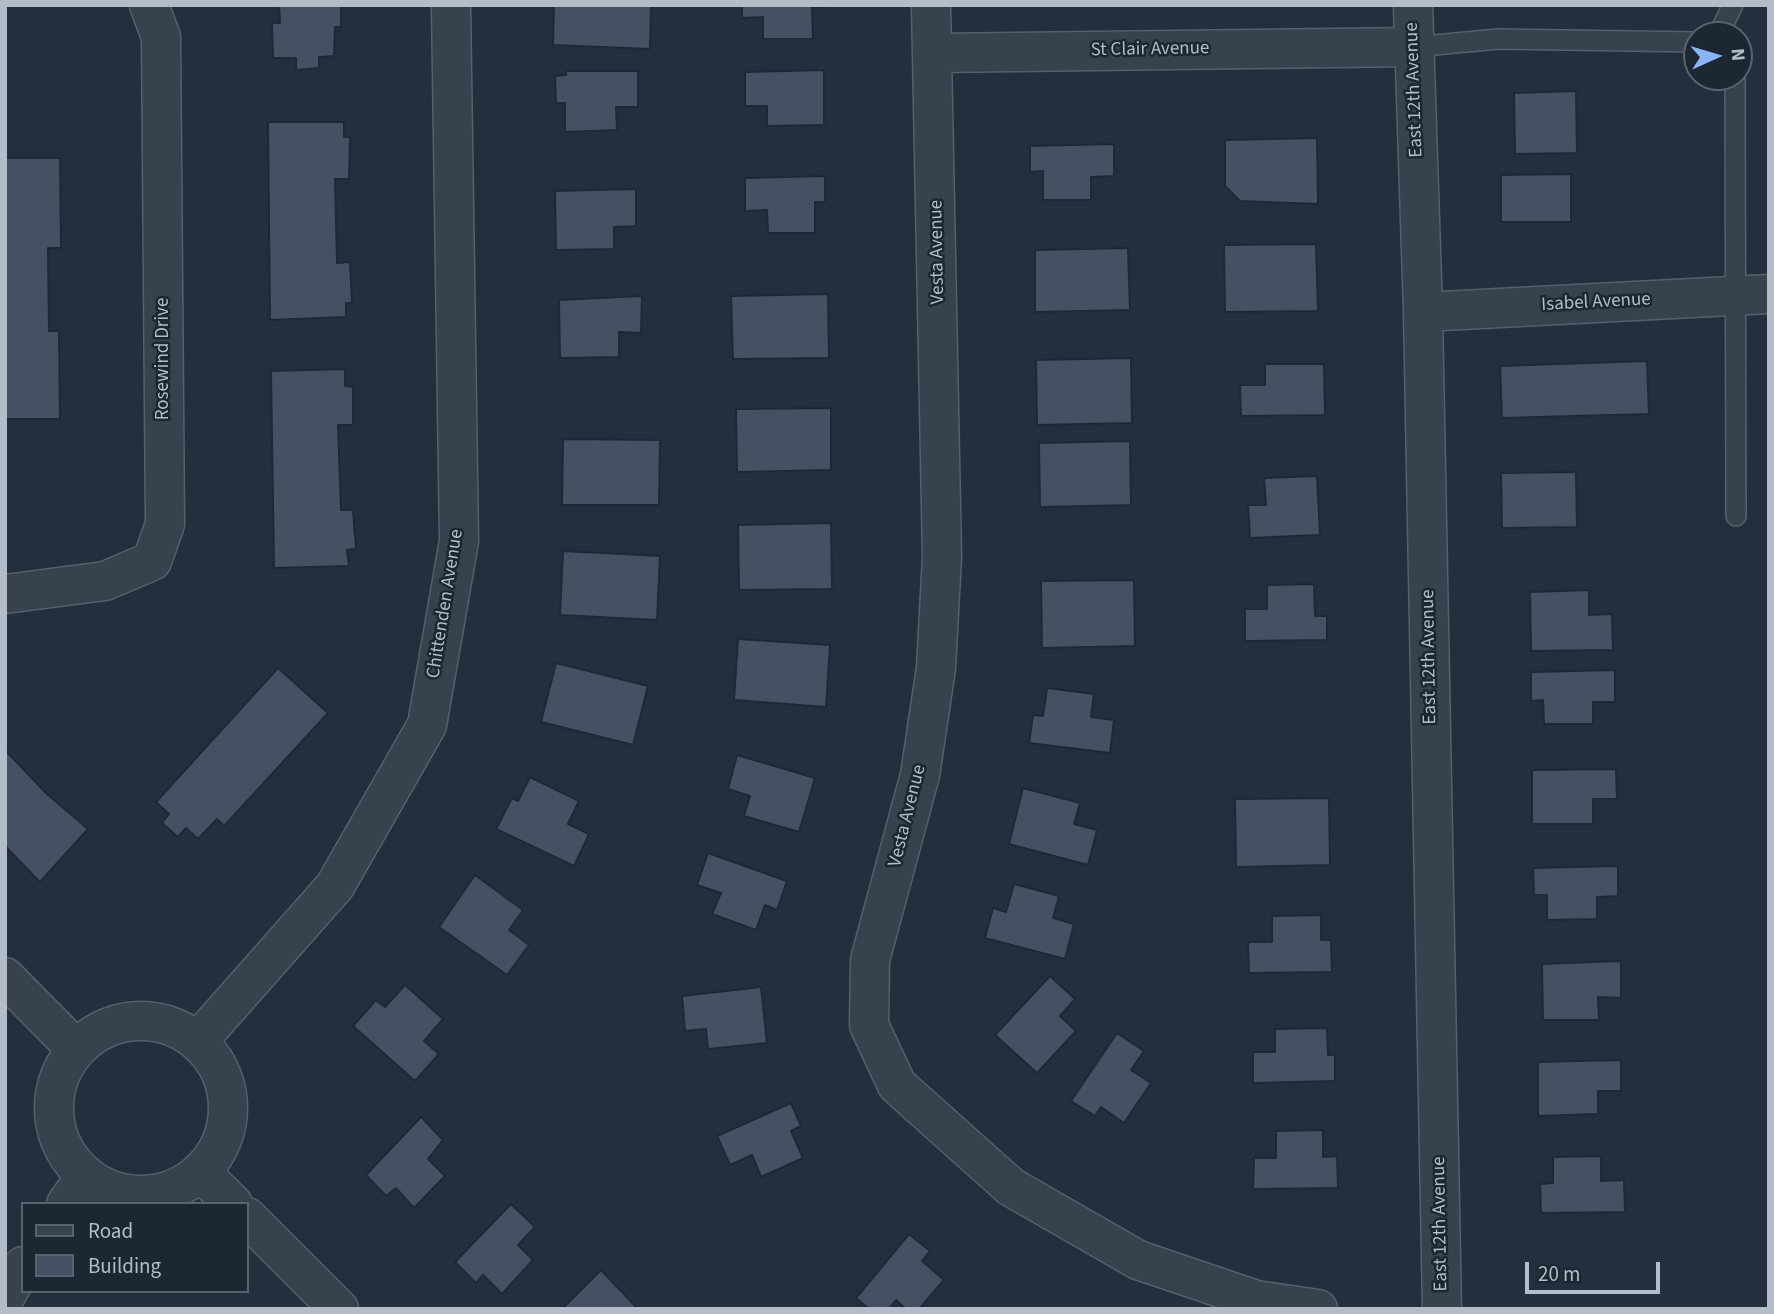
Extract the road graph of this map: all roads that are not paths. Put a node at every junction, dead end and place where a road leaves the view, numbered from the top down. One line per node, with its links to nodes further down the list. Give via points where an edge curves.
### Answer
1 (149, 5): 14 (street, Rosewind Drive, via 161,37 165,524 152,561 105,580)
2 (451, 5): 16 (street, Chittenden Avenue, via 459,541 427,725 335,886)
3 (932, 5): 9 (street)
4 (1413, 5): 8 (street, East 12th Avenue)
5 (1733, 5): 6 (lane)
6 (1725, 21)
7 (1683, 42): 8 (lane, via 1498,39)
8 (1413, 47): 9 (street, St Clair Avenue); 12 (street, East 12th Avenue)
9 (935, 52): 25 (street, Vesta Avenue, via 942,556 936,668 920,775 870,960 869,1025 897,1084 1011,1187 1138,1260 1256,1300)
10 (1735, 91): 11 (lane)
11 (1751, 295): 12 (street, Isabel Avenue); 13 (lane)
12 (1423, 312): 26 (street, East 12th Avenue)
13 (1736, 516)
14 (5, 594)
15 (5, 977): 17 (street)
16 (198, 1041): 17 (street, via 175,1027 149,1021 122,1022 97,1032); 18 (street, via 217,1064 227,1092 228,1121 219,1149)
17 (76, 1049): 19 (street, via 61,1073 54,1100 56,1129)
18 (201, 1172): 19 (street, via 157,1195); 20 (street)
19 (76, 1190)
20 (231, 1202)
21 (248, 1218): 24 (street)
22 (21, 1269): 23 (street)
23 (5, 1297)
24 (339, 1309)
25 (1318, 1309)
26 (1442, 1309)

